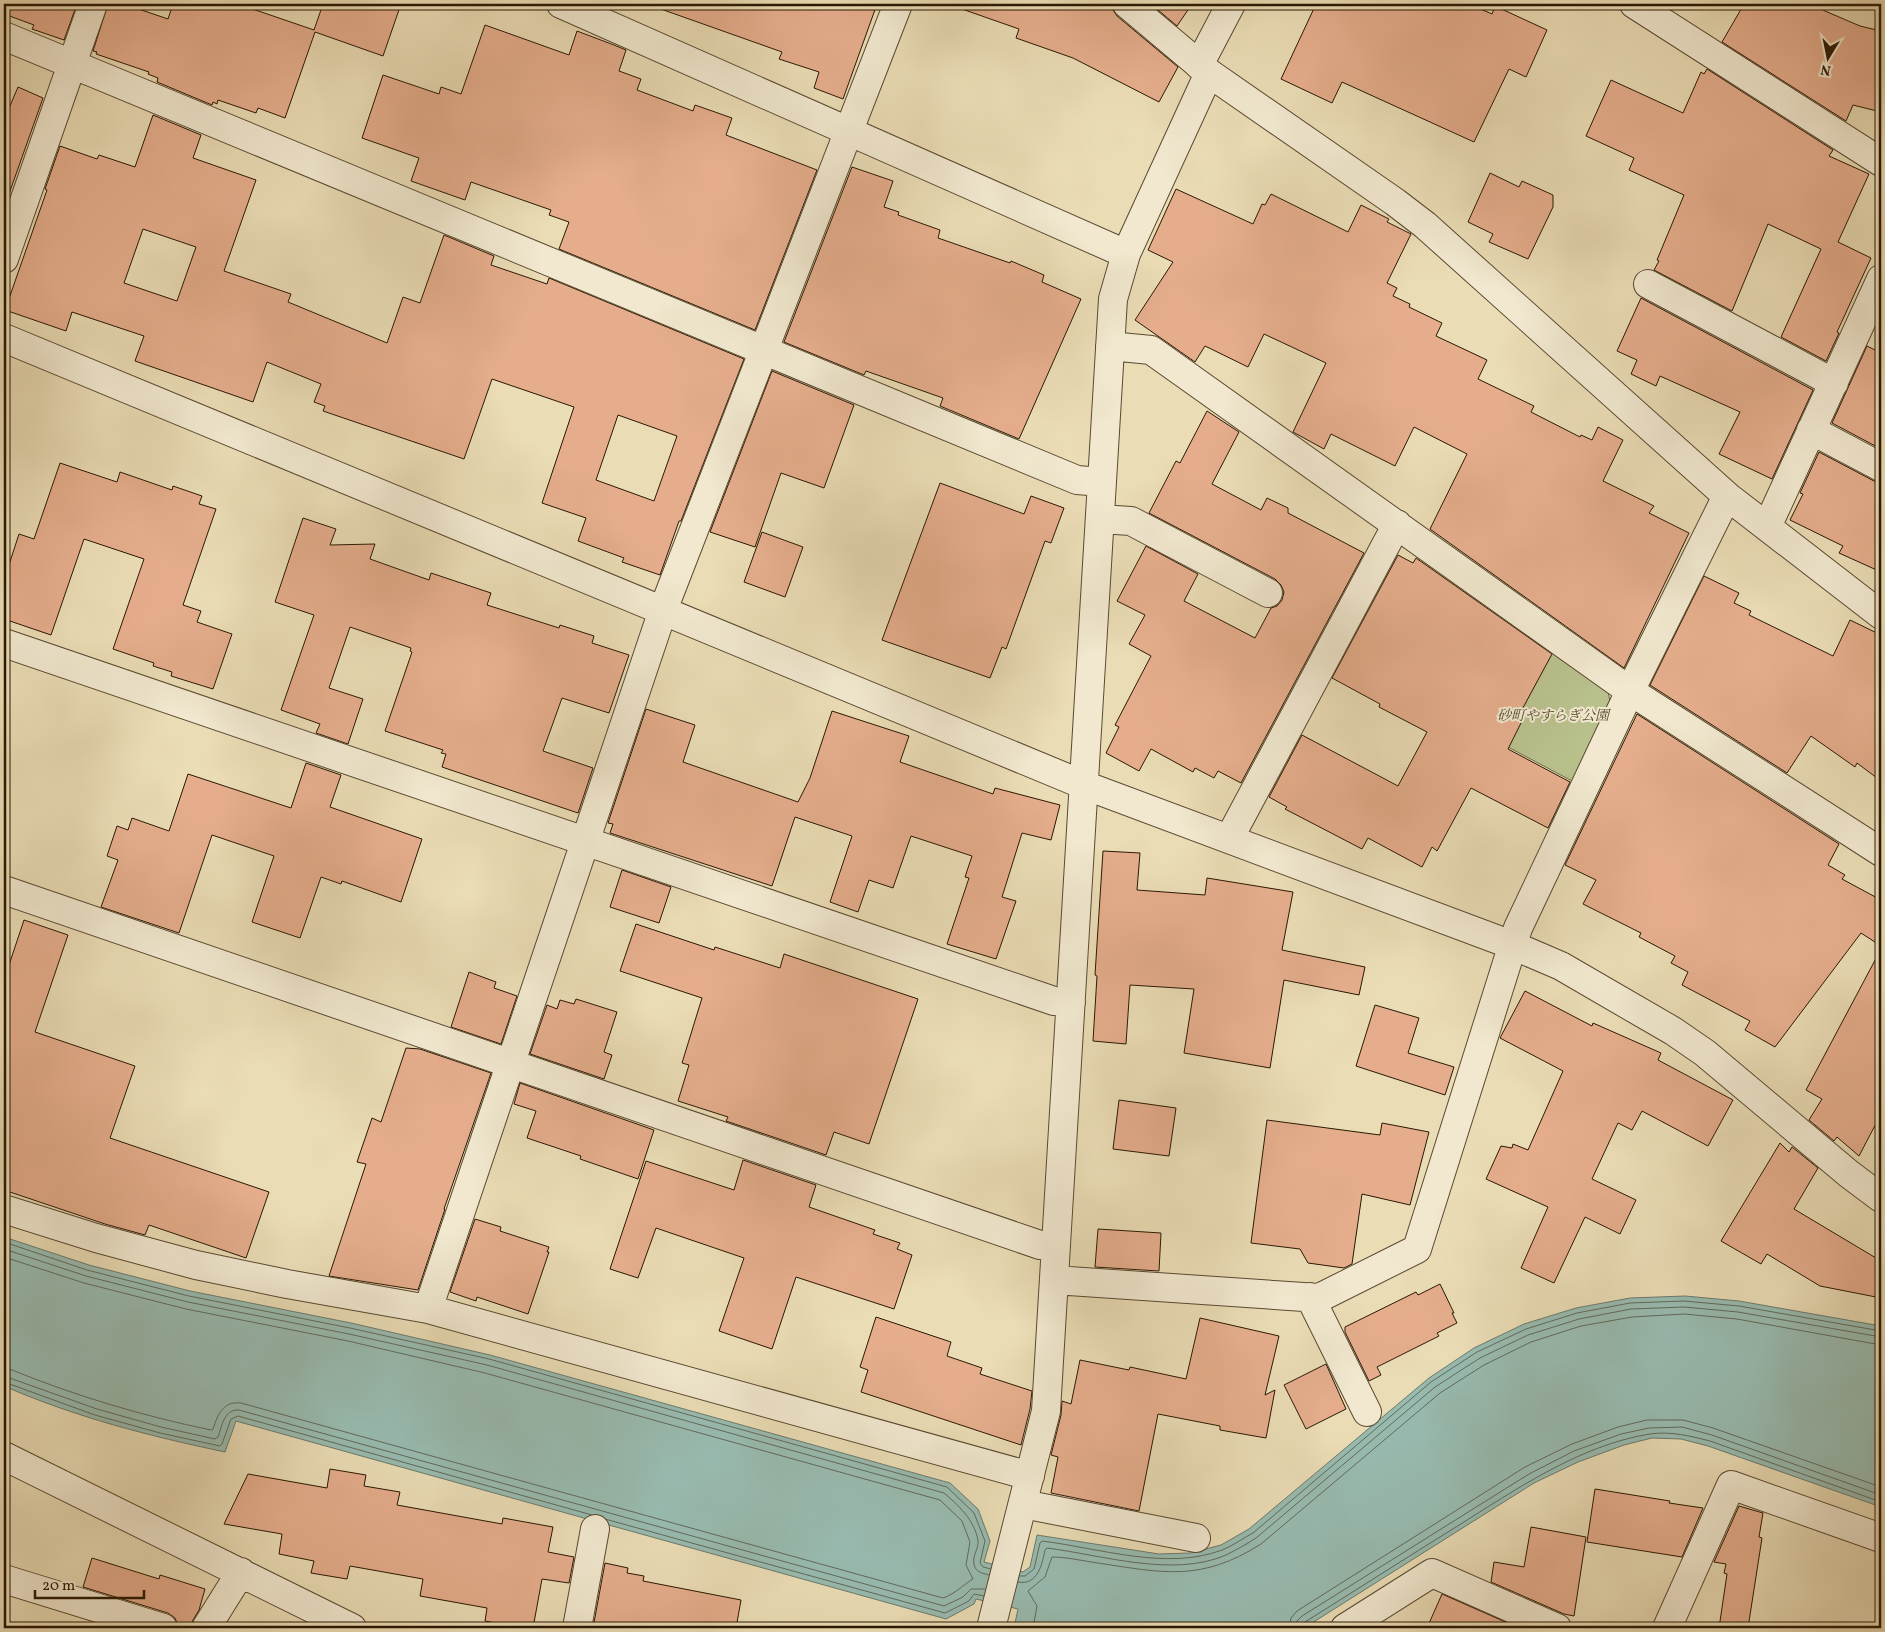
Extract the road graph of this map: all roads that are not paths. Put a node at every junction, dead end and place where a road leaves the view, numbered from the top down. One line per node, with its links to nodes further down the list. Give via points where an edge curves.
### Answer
1 (93, 4): 8 (street)
2 (561, 4): 10 (street)
3 (898, 4): 10 (street)
4 (1127, 4): 9 (street)
5 (1231, 4): 9 (street)
6 (1638, 5): 11 (street)
7 (4, 36): 8 (street)
8 (72, 65): 13 (street); 18 (street)
9 (1204, 69): 12 (street); 23 (street, via 1424,224)
10 (849, 132): 12 (street); 18 (street)
11 (1881, 162)
12 (1126, 254): 17 (street, via 1112,299)
13 (4, 259)
14 (1881, 279): 19 (street)
15 (1648, 284): 19 (street)
16 (4, 338): 28 (street)
17 (1110, 346): 22 (street); 25 (street, via 1151,350)
18 (764, 351): 22 (street, via 1076,480); 28 (street)
19 (1834, 383): 20 (street)
20 (1811, 430): 21 (street); 26 (street)
21 (1881, 466)
22 (1102, 482): 24 (street)
23 (1727, 496): 26 (street); 31 (street)
24 (1100, 519): 27 (street, via 1131,521); 32 (street)
25 (1396, 524): 31 (street); 33 (street)
26 (1767, 527): 29 (street)
27 (1268, 593)
28 (663, 610): 32 (street); 34 (street)
29 (1881, 615)
30 (4, 644): 34 (street)
31 (1630, 691): 35 (street); 37 (street)
32 (1084, 785): 33 (street); 38 (street)
33 (1229, 839): 37 (street)
34 (585, 841): 38 (street, via 1054,1001); 39 (street)
35 (1881, 852)
36 (4, 890): 39 (street)
37 (1512, 945): 40 (street, via 1561,966 1673,1031); 44 (street, via 1417,1249 1319,1298)
38 (1071, 1002): 42 (street)
39 (510, 1064): 42 (street, via 1040,1245); 45 (street)
40 (1881, 1198)
41 (4, 1209): 45 (street, via 196,1265)
42 (1056, 1246): 43 (street)
43 (1054, 1280): 44 (street); 48 (street, via 1046,1411)
44 (1310, 1297): 46 (street)
45 (428, 1309): 48 (street)
46 (1367, 1412)
47 (4, 1456): 53 (street)
48 (1030, 1476): 49 (street)
49 (1023, 1504): 51 (street); 55 (street)
50 (595, 1529): 59 (street)
51 (1196, 1538)
52 (1881, 1538): 62 (street, via 1731,1485)
53 (241, 1572): 57 (street); 58 (street)
54 (4, 1579): 56 (street)
55 (994, 1616)
56 (163, 1628)
57 (206, 1628)
58 (352, 1628)
59 (577, 1628)
60 (1345, 1628): 61 (street, via 1432,1574)
61 (1557, 1628)
62 (1667, 1628)

